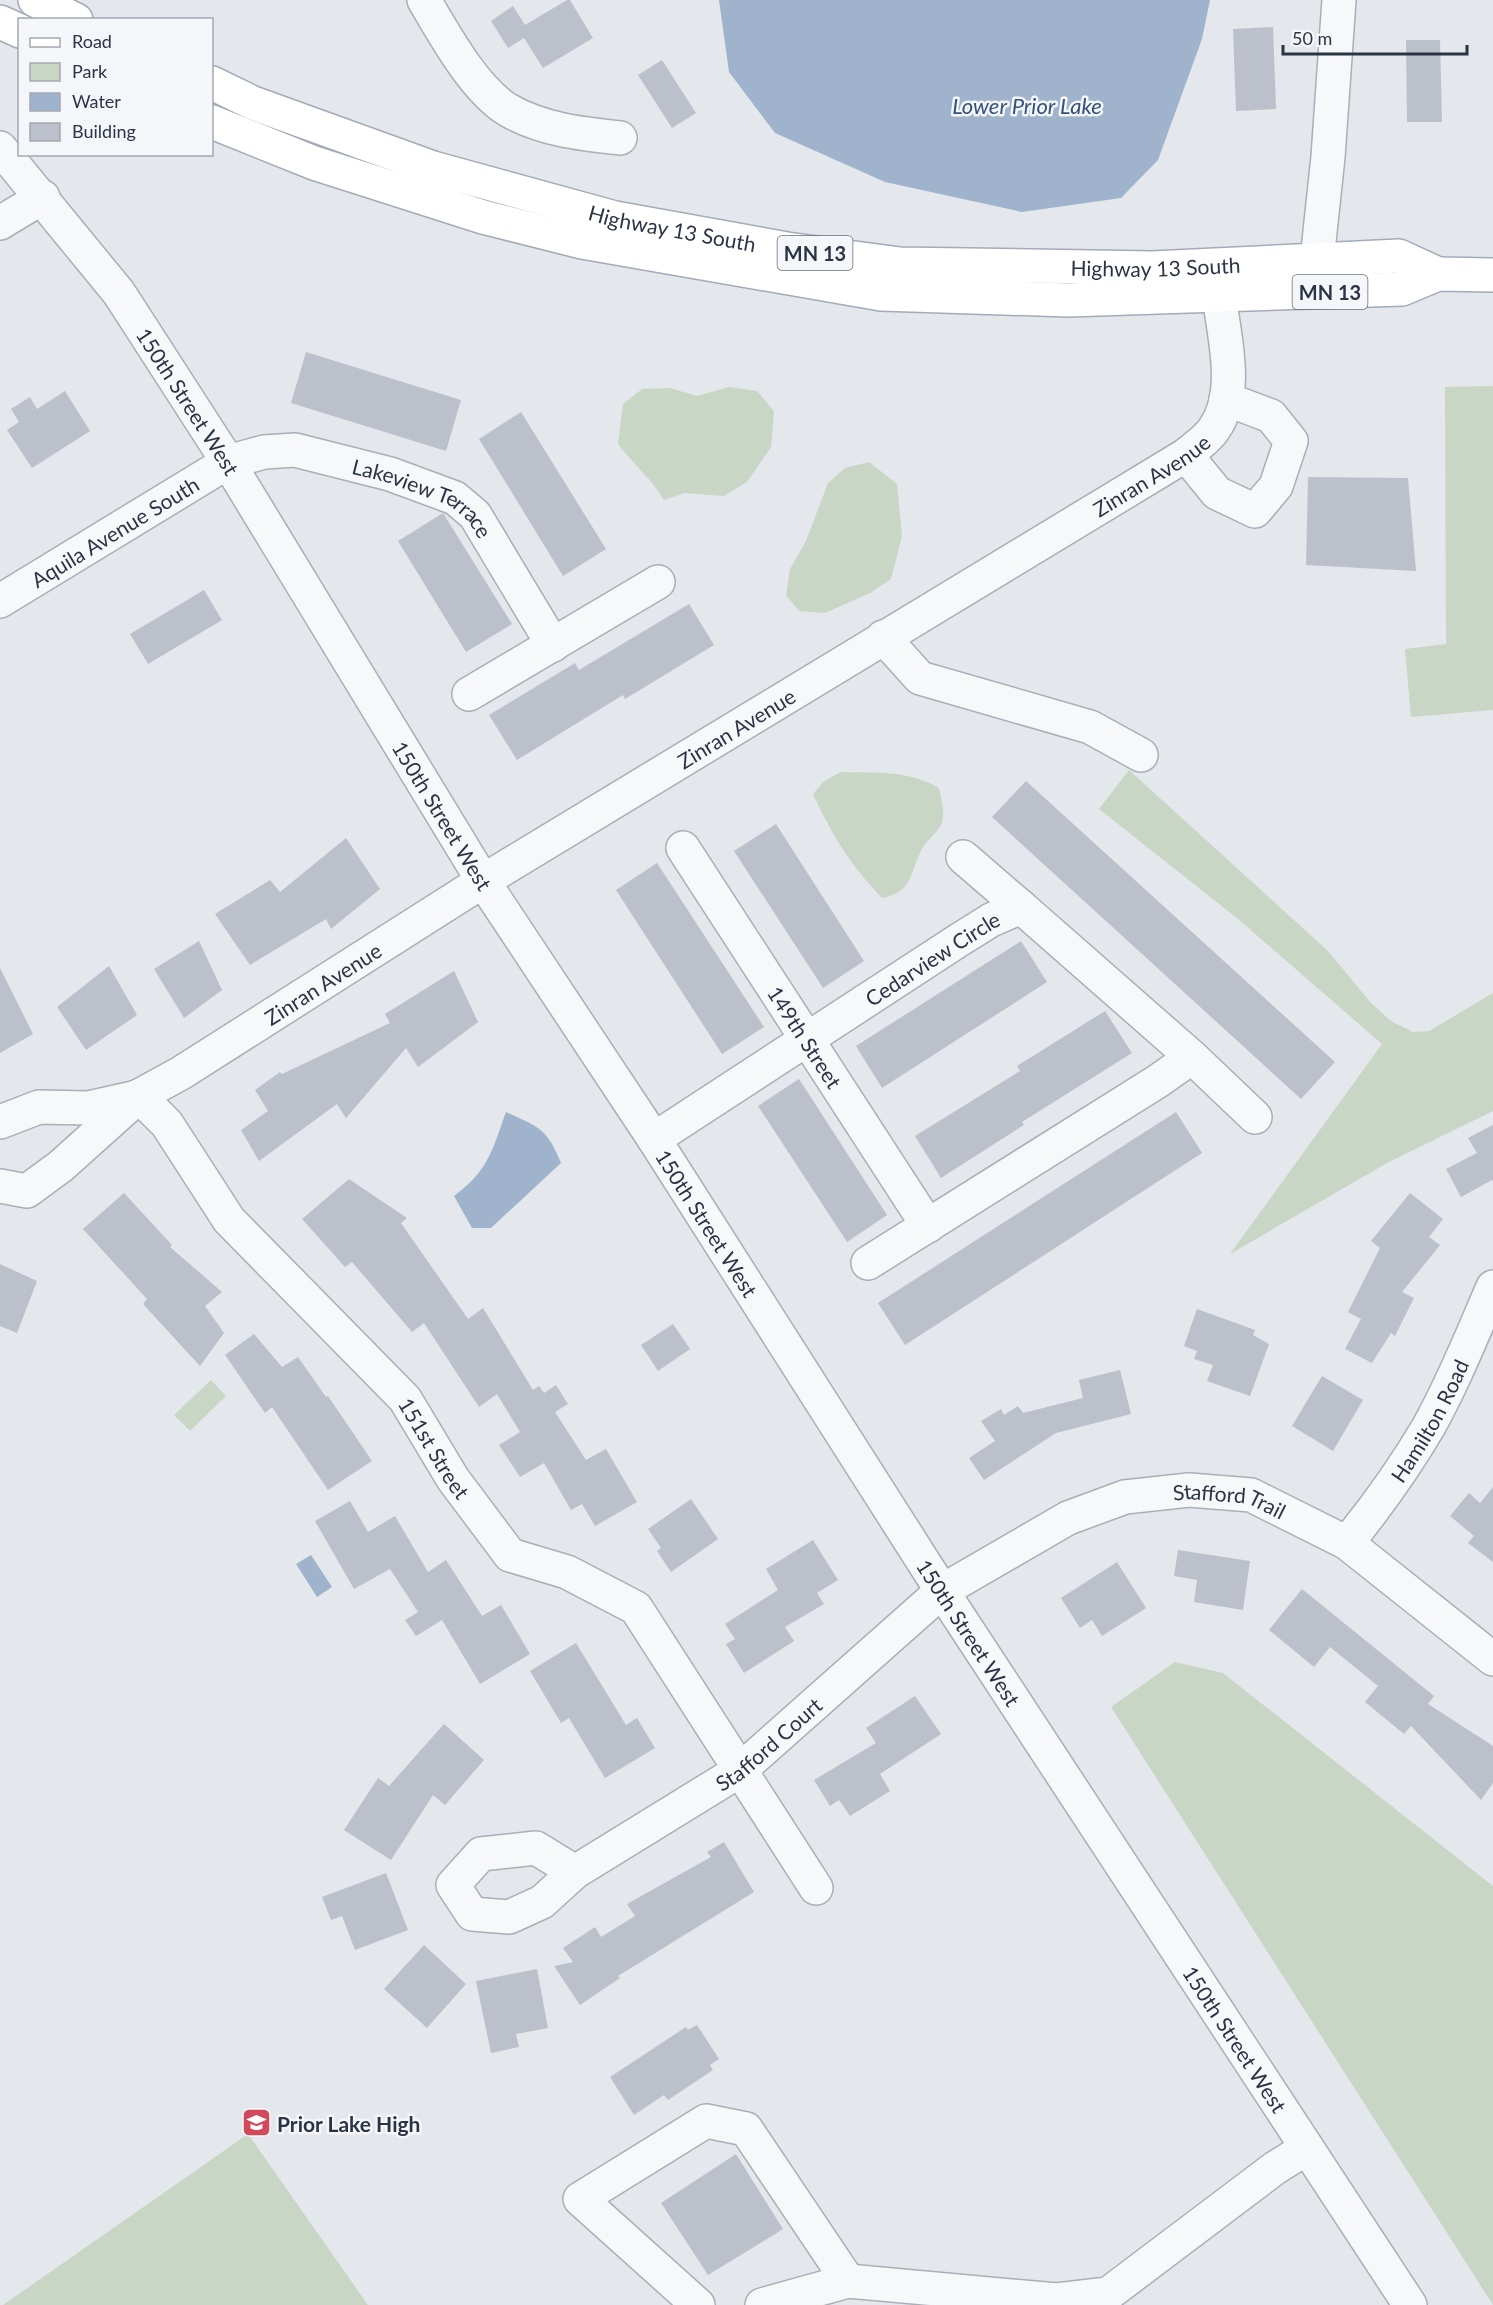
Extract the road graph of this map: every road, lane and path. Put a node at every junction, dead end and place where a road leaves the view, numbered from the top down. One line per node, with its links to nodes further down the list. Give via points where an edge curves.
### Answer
1 (35, 0): 4 (main road)
2 (424, 0): 9 (street, via 478,81 507,109 547,127)
3 (1339, 0): 13 (street)
4 (72, 18)
5 (0, 22): 6 (main road)
6 (18, 30)
7 (213, 83): 13 (main road, Highway 13 South / MN 13, via 253,103 433,168 615,218 787,249 900,264 1152,268)
8 (213, 122): 16 (main road, Highway 13 South / MN 13, via 314,163 483,217 582,242 730,269 880,294 1068,300)
9 (620, 138)
10 (0, 148): 11 (street, 150th Street West)
11 (43, 197): 12 (street); 19 (street, 150th Street West, via 119,293)
12 (0, 223)
13 (1317, 260): 14 (main road, Highway 13 South / MN 13, via 1399,256)
14 (1438, 274): 15 (main road, Highway 13 South / MN 13); 16 (main road, Highway 13 South / MN 13, via 1402,290)
15 (1493, 275)
16 (1219, 295): 17 (street, Zinran Avenue)
17 (1227, 399): 18 (street, Zinran Avenue, via 1214,430); 18 (street, via 1271,416 1291,441 1276,486 1255,512 1217,493)
18 (1186, 455): 22 (street, Zinran Avenue)
19 (228, 462): 21 (street, Aquila Avenue South); 23 (street, Lakeview Terrace, via 264,452 295,450 390,474 456,498 475,515); 28 (street, 150th Street West)
20 (658, 582): 23 (street)
21 (0, 601)
22 (883, 637): 25 (street, via 920,678 1090,727); 28 (street, Zinran Avenue)
23 (553, 645): 24 (street)
24 (469, 694)
25 (1141, 755)
26 (683, 848): 30 (street, 149th Street)
27 (963, 857): 29 (street)
28 (483, 881): 32 (street, Zinran Avenue); 35 (street, 150th Street West)
29 (1021, 907): 30 (street, Cedarview Circle, via 991,920); 31 (street, Cedarview Circle)
30 (807, 1037): 35 (street, Cedarview Circle); 37 (street, 149th Street)
31 (1192, 1056): 33 (street, Cedarview Circle); 37 (street)
32 (139, 1096): 34 (street, Zinran Avenue, via 88,1108 39,1107); 36 (street, Zinran Avenue, via 27,1191); 43 (street, 151st Street, via 167,1124 229,1220 405,1399 453,1479 510,1555 567,1572 636,1608)
33 (1255, 1117)
34 (0, 1122)
35 (654, 1139): 41 (street, 150th Street West)
36 (0, 1186)
37 (928, 1226): 38 (street)
38 (868, 1263)
39 (1493, 1287): 40 (street, Hamilton Road, via 1430,1425 1386,1494)
40 (1347, 1543): 41 (street, Stafford Trail, via 1251,1495 1189,1490 1125,1497 1068,1518); 42 (street, Stafford Trail)
41 (942, 1591): 43 (street, Stafford Court); 46 (street, 150th Street West)
42 (1493, 1659)
43 (740, 1771): 44 (street, Stafford Court); 45 (street, 151st Street)
44 (575, 1872)
45 (816, 1888)
46 (1307, 2148): 47 (street, via 1108,2294 1057,2300); 50 (street, 150th Street West)
47 (848, 2281): 48 (street, via 746,2129 706,2121 580,2199); 49 (street)
48 (698, 2305)
49 (762, 2305)
50 (1410, 2305)

